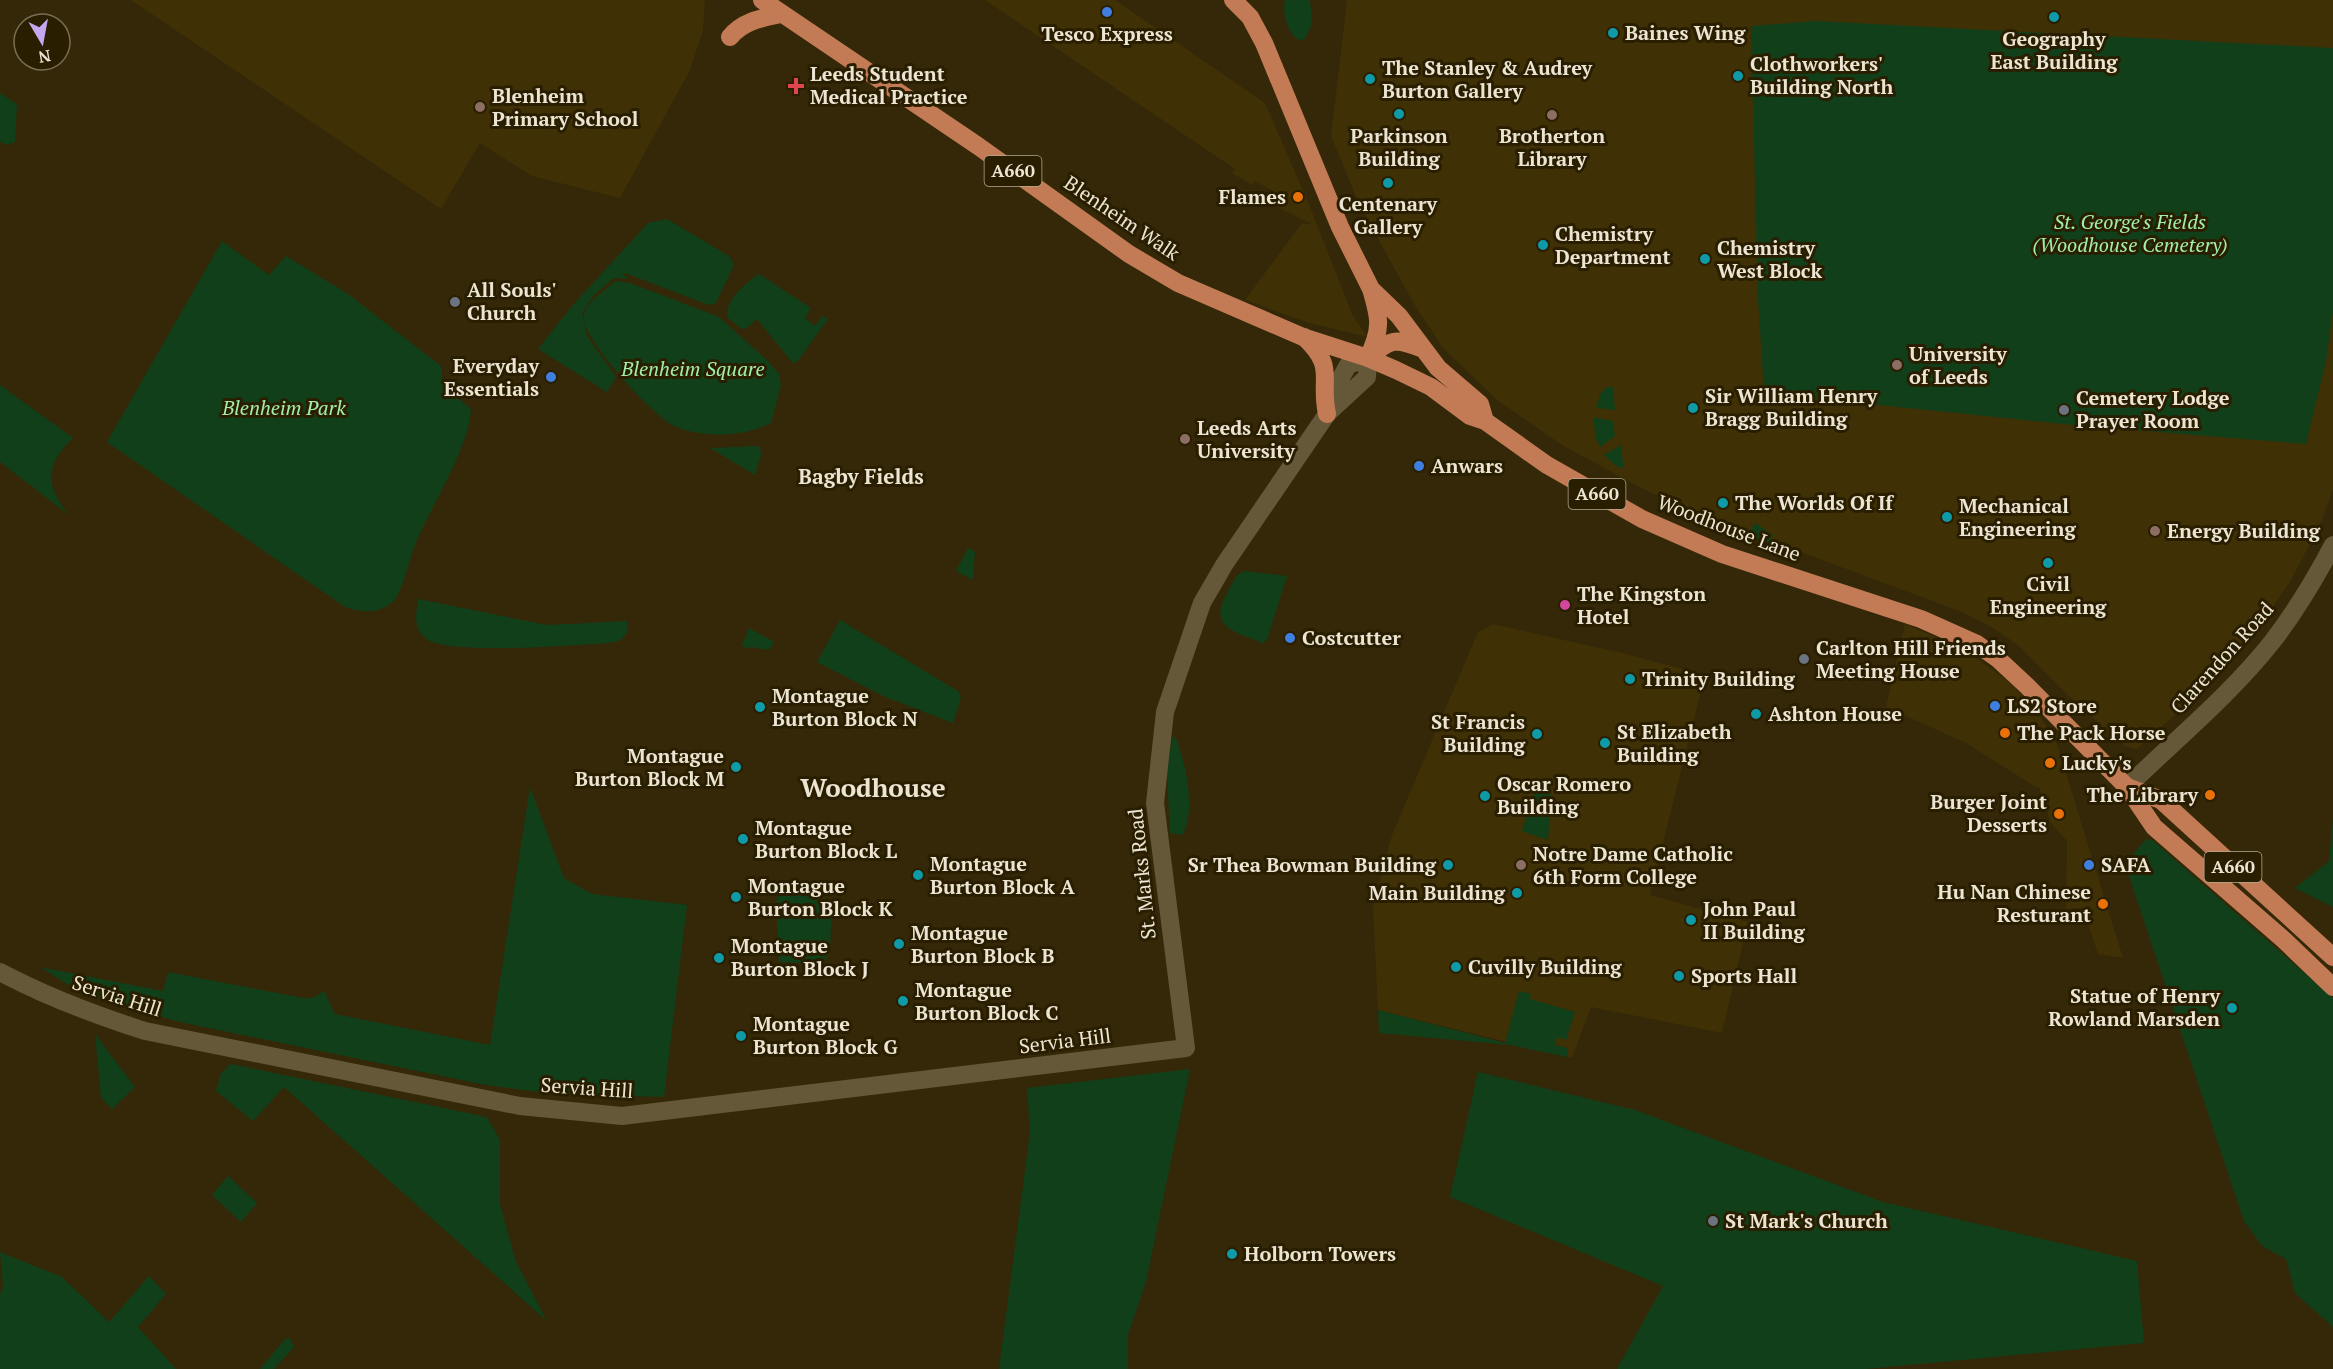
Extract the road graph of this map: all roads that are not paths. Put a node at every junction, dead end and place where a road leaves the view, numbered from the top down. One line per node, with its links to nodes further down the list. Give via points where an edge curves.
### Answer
1 (762, 0): 3 (highway, Blenheim Walk / A660)
2 (1233, 0): 5 (highway, Woodhouse Lane / A660, via 1250,17 1263,43 1340,227)
3 (781, 14): 4 (highway, via 750,22); 6 (highway, Blenheim Walk / A660, via 978,146 1129,254 1178,283)
4 (730, 37)
5 (1371, 289): 7 (highway, Woodhouse Lane / A660, via 1400,316); 8 (highway, A660, via 1380,321 1378,337)
6 (1304, 337): 8 (highway, Blenheim Walk / A660); 9 (highway, via 1318,350 1325,364 1322,393)
7 (1421, 348): 8 (highway, via 1398,341 1386,343); 10 (highway, Woodhouse Lane / A660, via 1454,384 1480,404)
8 (1368, 358): 9 (street, St. Marks Road, via 1367,377); 10 (highway, Blenheim Walk / A660, via 1431,387 1470,416)
9 (1327, 414): 16 (street, St. Marks Road, via 1202,603 1165,712 1155,803)
10 (1485, 421): 12 (highway, Woodhouse Lane / A660, via 1547,465 1642,519 1722,554 1921,619 1977,644 2020,679)
11 (2333, 545): 12 (street, Clarendon Road, via 2312,587 2271,643)
12 (2127, 787): 13 (highway, Woodhouse Lane / A660, via 2161,800); 15 (highway, Woodhouse Lane / A660, via 2154,827)
13 (2333, 957)
14 (0, 972): 16 (street, Servia Hill, via 93,1014 179,1038 520,1106 622,1116)
15 (2333, 987)
16 (1186, 1048)

